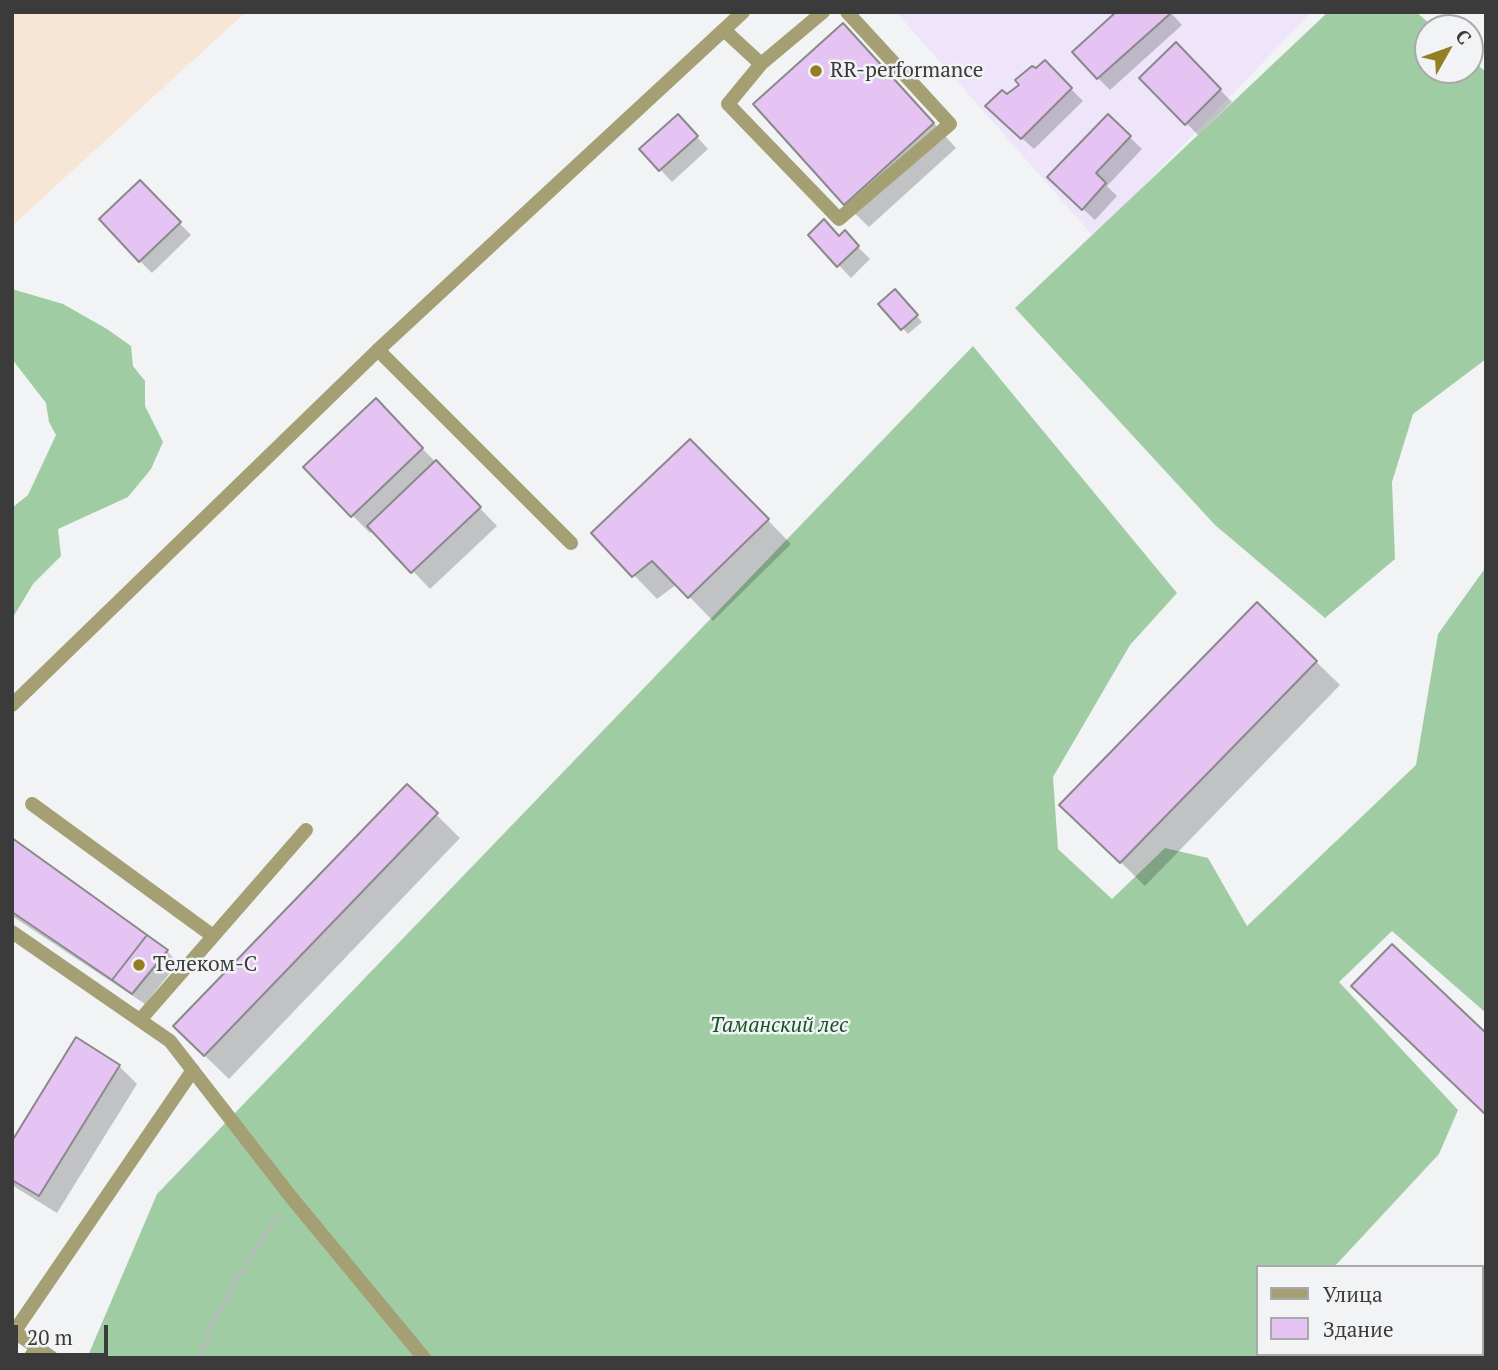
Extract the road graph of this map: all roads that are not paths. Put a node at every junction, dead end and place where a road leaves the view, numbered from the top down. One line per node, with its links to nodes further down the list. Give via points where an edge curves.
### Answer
1 (743, 12): 4 (street)
2 (823, 12): 5 (street)
3 (847, 12): 5 (street, via 950,124 839,219 728,104)
4 (724, 30): 5 (street); 6 (street)
5 (761, 64)
6 (378, 350): 7 (street); 8 (street)
7 (571, 543)
8 (12, 705)
9 (32, 804): 11 (street)
10 (306, 830): 11 (street)
11 (213, 936): 13 (street)
12 (14, 938): 13 (street)
13 (140, 1020): 14 (street, via 170,1041)
14 (192, 1070): 15 (street); 18 (street)
15 (13, 1332): 16 (street)
16 (34, 1352): 17 (street)
17 (52, 1358)
18 (424, 1358)

